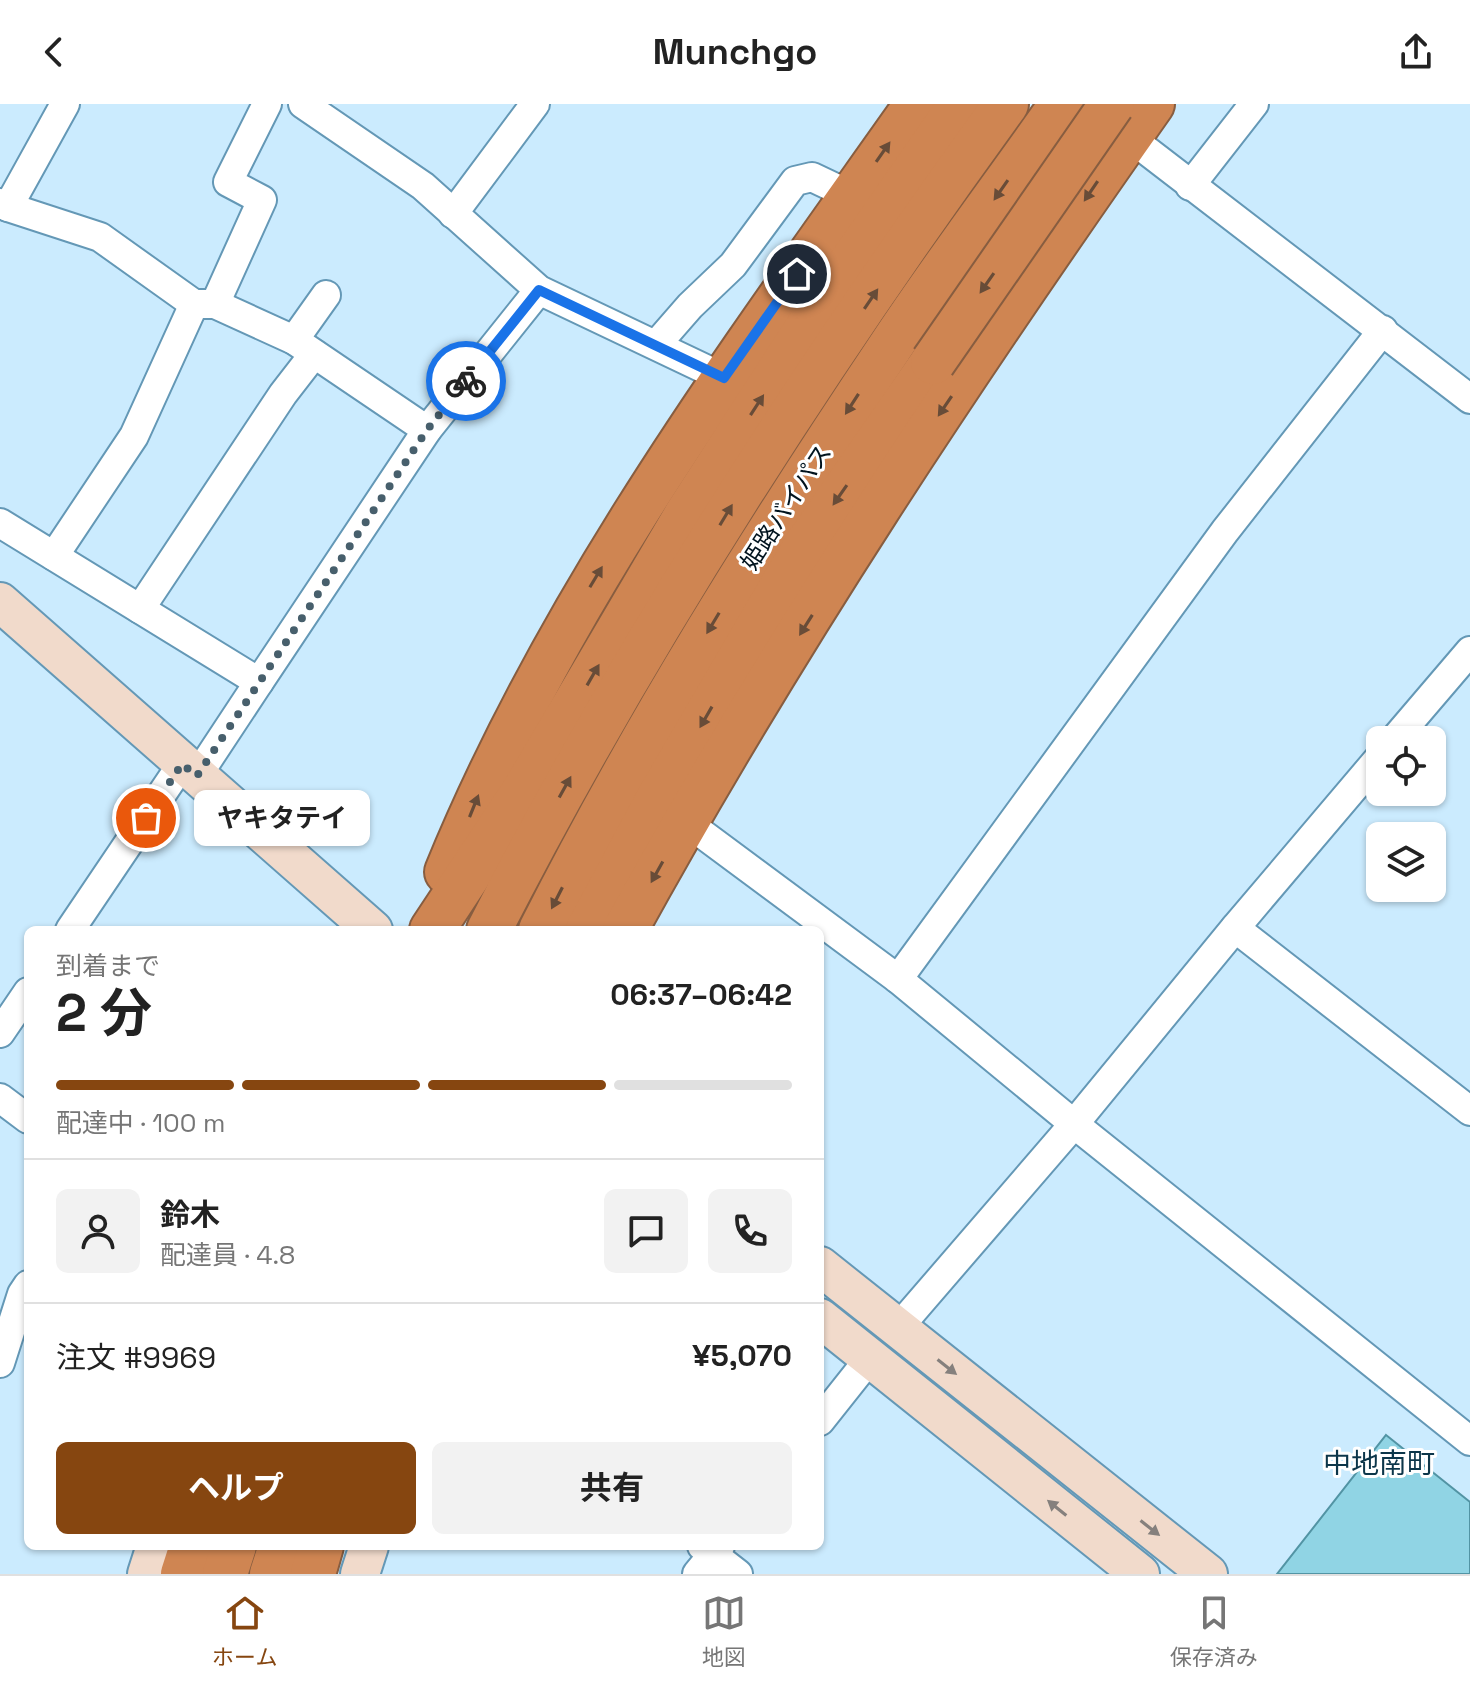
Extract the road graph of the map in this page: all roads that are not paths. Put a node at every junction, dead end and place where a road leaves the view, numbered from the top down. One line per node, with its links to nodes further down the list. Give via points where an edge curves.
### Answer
1 (65, 104): 14 (street)
2 (267, 104): 18 (street, via 228,182 262,200)
3 (303, 104): 15 (street, via 423,186)
4 (535, 104): 15 (street)
5 (917, 104): 13 (highway, one-way to 5)
6 (961, 104): 38 (highway, one-way to 6, via 524,791 687,514)
7 (1006, 104): 39 (highway, 姫路バイパス, one-way to 7, via 618,694 743,487)
8 (1062, 104): 40 (highway, 姫路バイパス, one-way to 40, via 891,344 770,529 657,717)
9 (1087, 104): 11 (street)
10 (1254, 104): 12 (street)
11 (1131, 115): 12 (street); 34 (highway, one-way to 34, via 911,455); 41 (highway, one-way to 41, bridge, via 933,362 803,550)
12 (1190, 186): 19 (street)
13 (852, 196): 20 (street, via 812,177 795,181 733,265); 22 (highway)
14 (4, 205): 18 (street, via 100,237)
15 (453, 214): 16 (street)
16 (539, 290): 20 (street); 24 (street)
17 (326, 295): 21 (street)
18 (204, 304): 21 (street); 26 (street, via 134,436)
19 (1383, 330): 23 (street); 44 (street, via 1225,531)
20 (656, 345): 22 (street)
21 (304, 347): 24 (street); 28 (street, via 283,394)
22 (724, 378): 37 (highway, one-way to 22, via 480,792 595,578)
23 (1470, 399)
24 (427, 430): 30 (street)
25 (0, 523): 26 (street)
26 (54, 556): 28 (street)
27 (0, 602): 32 (street)
28 (140, 609): 30 (street)
29 (1470, 651): 31 (street)
30 (259, 682): 32 (street)
31 (1406, 726)
32 (190, 770): 35 (street); 36 (street)
33 (1366, 774): 43 (street)
34 (685, 821): 42 (highway, one-way to 42); 44 (street)
35 (73, 926)
36 (368, 926)
37 (425, 926)
38 (435, 926)
39 (491, 926)
40 (543, 926)
41 (590, 926)
42 (627, 926)
43 (1235, 928): 48 (street); 50 (street)
44 (898, 979): 50 (street)
45 (24, 998): 46 (street)
46 (0, 1033)
47 (0, 1098): 49 (street)
48 (1469, 1107)
49 (24, 1116)
50 (1074, 1124): 54 (street); 58 (street)
51 (824, 1269): 54 (street)
52 (24, 1291): 56 (street)
53 (824, 1321): 55 (street)
54 (898, 1328): 74 (street, one-way to 74)
55 (870, 1358): 57 (street); 73 (street, one-way to 55)
56 (0, 1363)
57 (824, 1416)
58 (1470, 1441)
59 (155, 1550): 66 (street)
60 (191, 1550): 67 (highway)
61 (233, 1550): 68 (highway)
62 (280, 1550): 69 (highway)
63 (320, 1550): 70 (highway)
64 (368, 1550): 71 (street)
65 (708, 1555): 72 (street)
66 (147, 1574)
67 (183, 1574)
68 (225, 1574)
69 (272, 1574)
70 (313, 1574)
71 (360, 1574)
72 (738, 1574)
73 (1140, 1574)
74 (1208, 1574)

